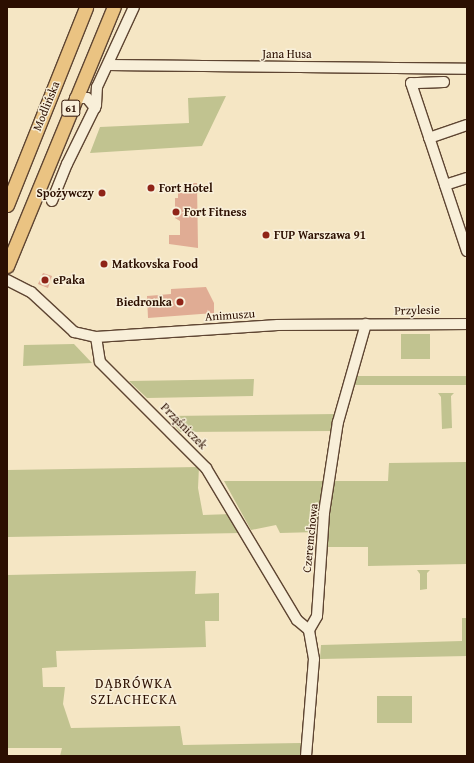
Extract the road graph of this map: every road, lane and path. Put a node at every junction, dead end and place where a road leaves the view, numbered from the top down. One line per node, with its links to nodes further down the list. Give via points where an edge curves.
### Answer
1 (86, 7): 15 (main road, Modlińska / 61)
2 (114, 7): 8 (main road, Modlińska / 61)
3 (134, 7): 4 (street)
4 (108, 65): 5 (street, Jana Husa); 7 (street)
5 (467, 69)
6 (444, 82): 11 (street, via 411,83)
7 (97, 87): 8 (street); 9 (street)
8 (78, 98): 9 (street, via 92,102); 18 (main road, Modlińska / 61)
9 (95, 108): 14 (street)
10 (467, 125): 11 (street)
11 (429, 138): 13 (street)
12 (467, 178): 13 (street)
13 (445, 185): 16 (street)
14 (52, 201)
15 (7, 204)
16 (463, 223): 17 (street)
17 (467, 251)
18 (7, 266)
19 (7, 280): 22 (street, via 32,292 74,332)
20 (366, 324): 21 (street, Przylesie); 22 (street, Animuszu, via 278,325); 23 (street, Czeremchowa, via 338,422 324,513 317,616)
21 (467, 324)
22 (96, 337): 23 (street, Prząśniczek, via 100,362 206,468 297,620)
23 (309, 630): 24 (street, via 314,659)
24 (306, 756)

